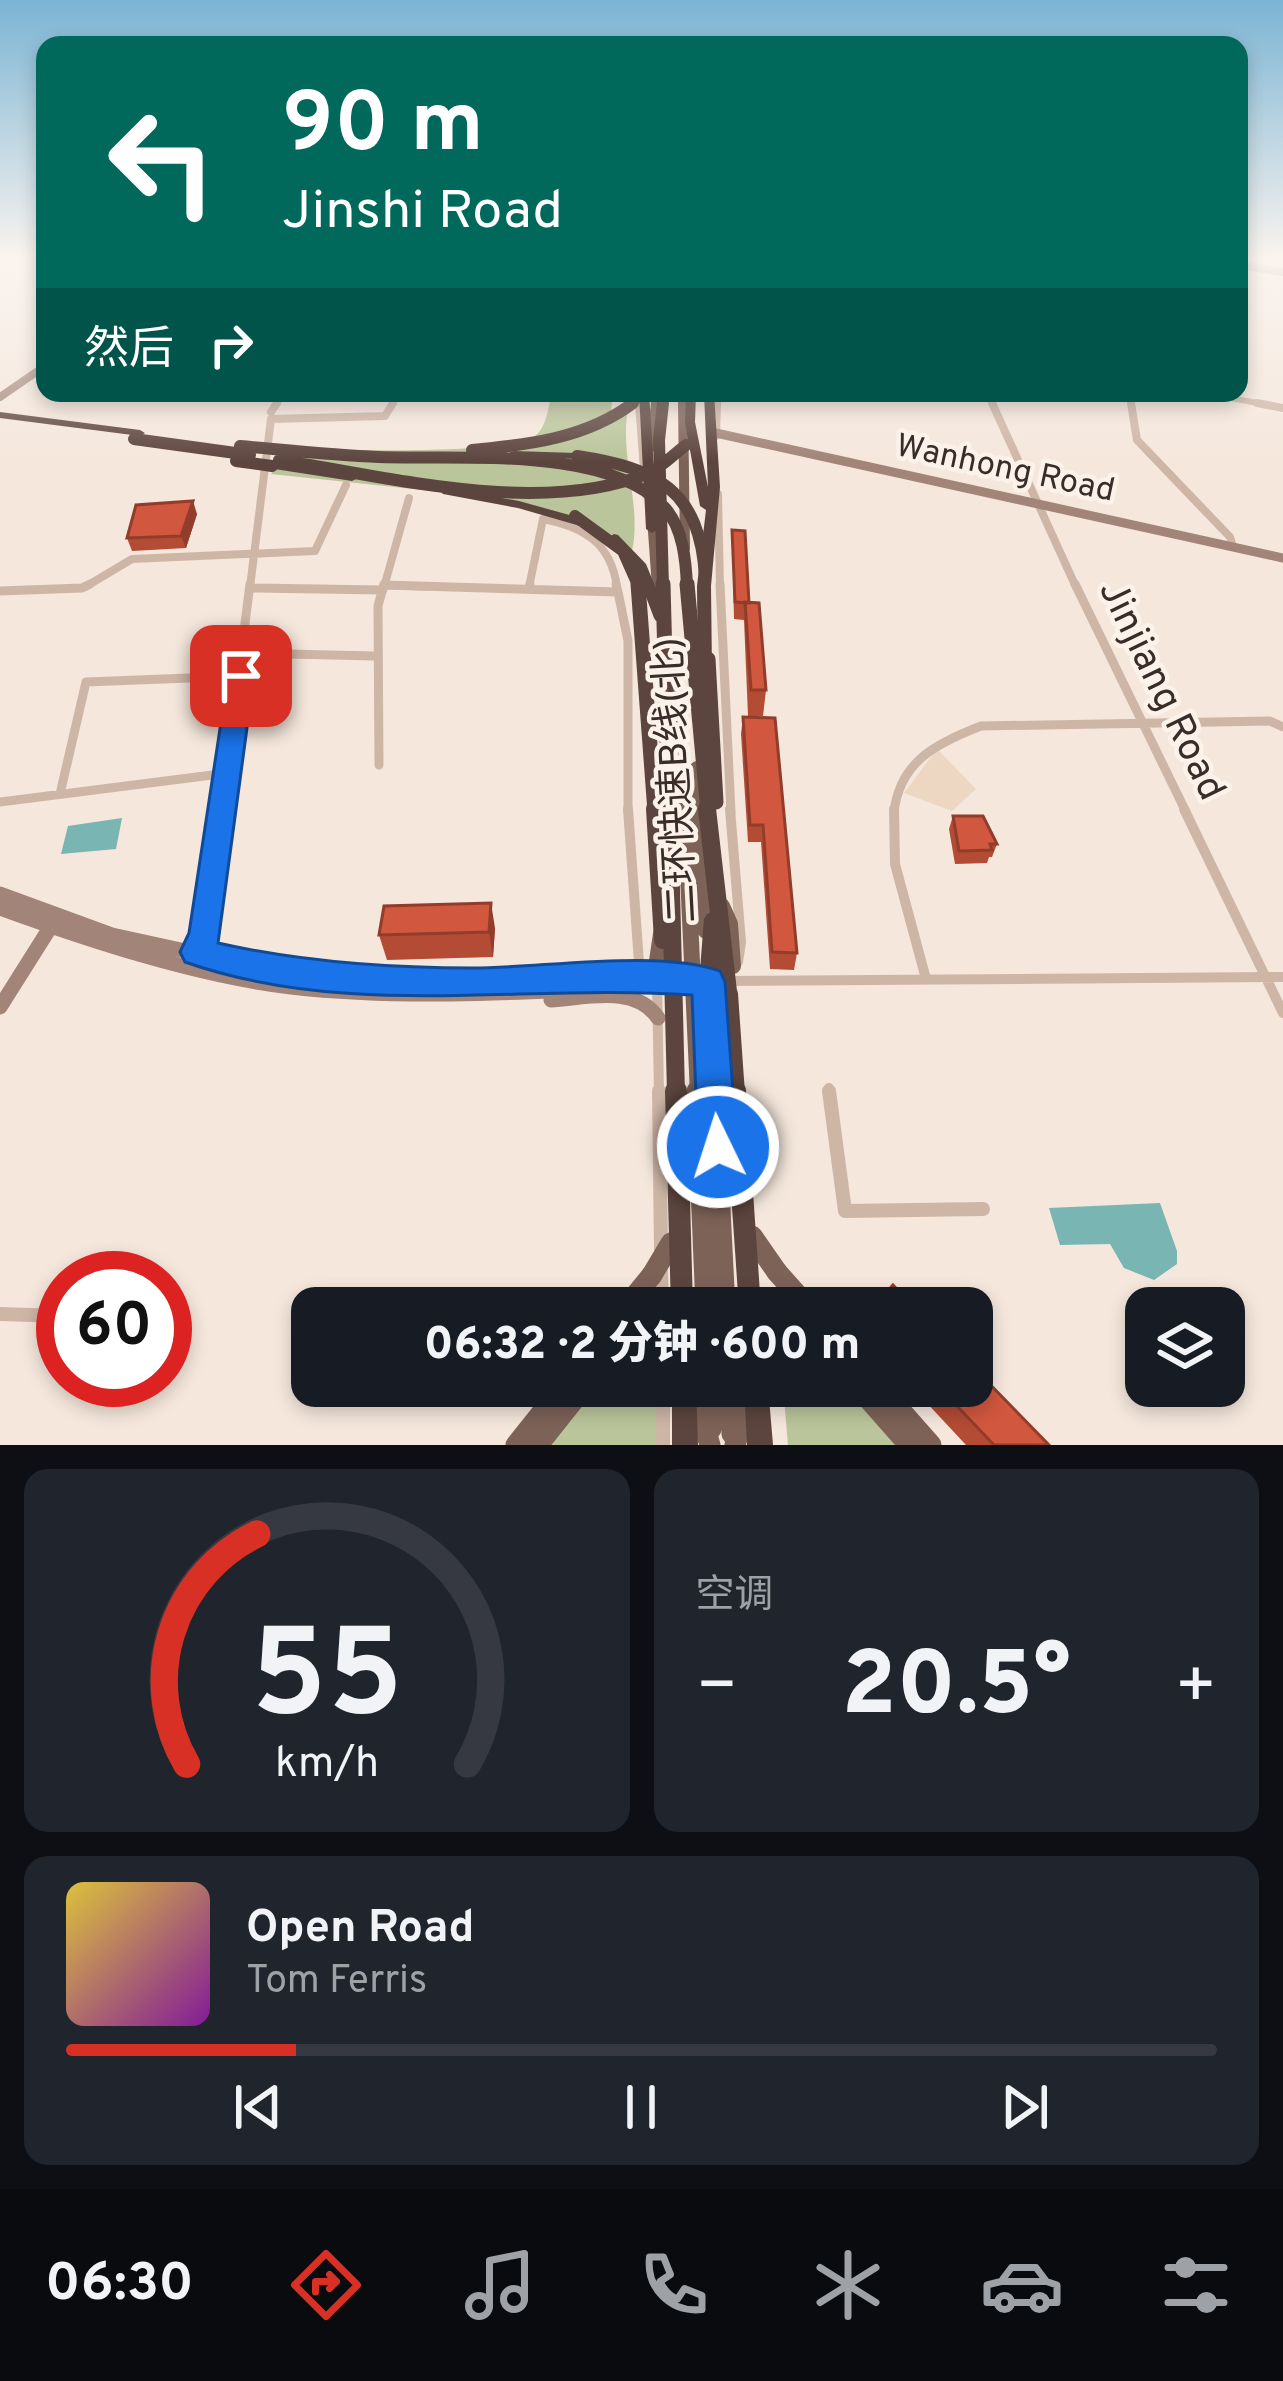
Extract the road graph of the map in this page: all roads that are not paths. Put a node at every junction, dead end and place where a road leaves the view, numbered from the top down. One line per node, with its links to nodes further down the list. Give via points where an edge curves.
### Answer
1 (36, 372): 2 (street)
2 (0, 397)
3 (1248, 401): 17 (street)
4 (277, 402): 18 (street)
5 (394, 402): 30 (street, via 386,416 271,419)
6 (630, 402): 23 (highway, bridge, via 605,421 535,442)
7 (642, 402): 28 (highway)
8 (659, 402): 28 (main road, via 651,435)
9 (661, 402): 64 (highway, bridge)
10 (687, 402): 48 (main road, via 681,464)
11 (689, 402): 59 (highway, 二环快速B线(北), bridge, via 708,525 711,723)
12 (706, 402): 25 (highway, bridge, via 681,452 640,478 561,493)
13 (711, 402): 32 (highway, bridge)
14 (712, 402): 20 (street)
15 (992, 402): 27 (street, Jinjiang Road)
16 (1131, 402): 29 (street, via 1137,440)
17 (1283, 408)
18 (271, 412)
19 (0, 418): 21 (highway)
20 (716, 433): 27 (street, Wanhong Road); 59 (street, via 721,687 741,942)
21 (137, 436): 22 (highway, bridge); 25 (highway, bridge); 38 (highway, bridge, via 520,505 597,528 640,564)
22 (240, 446): 23 (highway, bridge); 59 (highway, bridge, via 562,462 619,477 665,508 685,551 694,691)
23 (340, 452): 32 (highway, bridge, via 560,455 622,464 690,506)
24 (346, 484): 30 (street, via 315,551)
25 (452, 484): 64 (highway, bridge, via 574,516 616,545 636,573)
26 (409, 498): 33 (street)
27 (1036, 504): 29 (street, Wanhong Road); 42 (street, Jinjiang Road)
28 (652, 529): 38 (main road)
29 (1233, 547): 31 (street, Wanhong Road)
30 (256, 550): 34 (street); 36 (street, via 132,559 82,588)
31 (1283, 558)
32 (705, 577): 48 (highway, bridge)
33 (383, 587): 34 (street); 35 (street); 40 (street)
34 (252, 588): 39 (street)
35 (529, 589): 37 (street); 37 (street, via 544,519 599,544 613,563)
36 (0, 591)
37 (618, 592): 54 (street, via 626,616 626,780)
38 (665, 641): 48 (main road); 54 (street)
39 (244, 653): 40 (street); 41 (street)
40 (375, 656): 44 (street)
41 (241, 676): 45 (street); 46 (street, via 86,682)
42 (1141, 722): 43 (street); 55 (street, Jinjiang Road); 57 (street, via 981,725 927,746 909,765 892,795 891,834)
43 (1283, 727)
44 (379, 765)
45 (228, 772): 46 (street); 53 (street, via 206,934)
46 (60, 794): 47 (street)
47 (0, 802)
48 (700, 849): 49 (highway); 54 (main road, via 660,936); 58 (main road)
49 (713, 889): 58 (highway); 59 (main road, via 730,924)
50 (0, 893): 52 (street)
51 (0, 908): 52 (street)
52 (53, 923): 53 (street); 61 (street)
53 (194, 958): 54 (street, via 356,979); 60 (street, via 298,988)
54 (653, 976): 58 (street); 60 (street); 63 (street)
55 (1264, 977): 56 (street); 57 (street); 62 (street, Jinjiang Road)
56 (1283, 977)
57 (926, 979): 59 (street)
58 (701, 982): 59 (street); 66 (main road)
59 (732, 984): 73 (highway, 二环快速B线(北), bridge)
60 (515, 993): 63 (street, via 635,998)
61 (0, 1007)
62 (1283, 1013)
63 (658, 1018): 69 (street)
64 (676, 1075): 70 (highway, bridge)
65 (829, 1088): 67 (street, via 845,1211)
66 (708, 1143): 68 (main road, bridge, via 671,1243); 71 (main road); 72 (main road); 74 (main road, bridge, via 752,1236)
67 (983, 1209)
68 (643, 1287)
69 (662, 1287)
70 (681, 1287)
71 (706, 1287)
72 (723, 1287)
73 (753, 1287)
74 (790, 1287)
75 (0, 1314): 76 (street)
76 (36, 1315)
77 (546, 1407): 88 (main road)
78 (568, 1407): 89 (main road)
79 (663, 1407): 90 (street)
80 (684, 1407): 91 (highway)
81 (696, 1407): 92 (main road)
82 (710, 1407): 92 (main road)
83 (731, 1407): 93 (main road)
84 (746, 1407): 93 (main road)
85 (761, 1407): 94 (highway)
86 (876, 1407): 95 (main road)
87 (898, 1407): 96 (main road)
88 (516, 1445)
89 (538, 1445)
90 (664, 1445)
91 (685, 1445)
92 (711, 1445)
93 (734, 1445)
94 (764, 1445)
95 (909, 1445)
96 (931, 1445)

